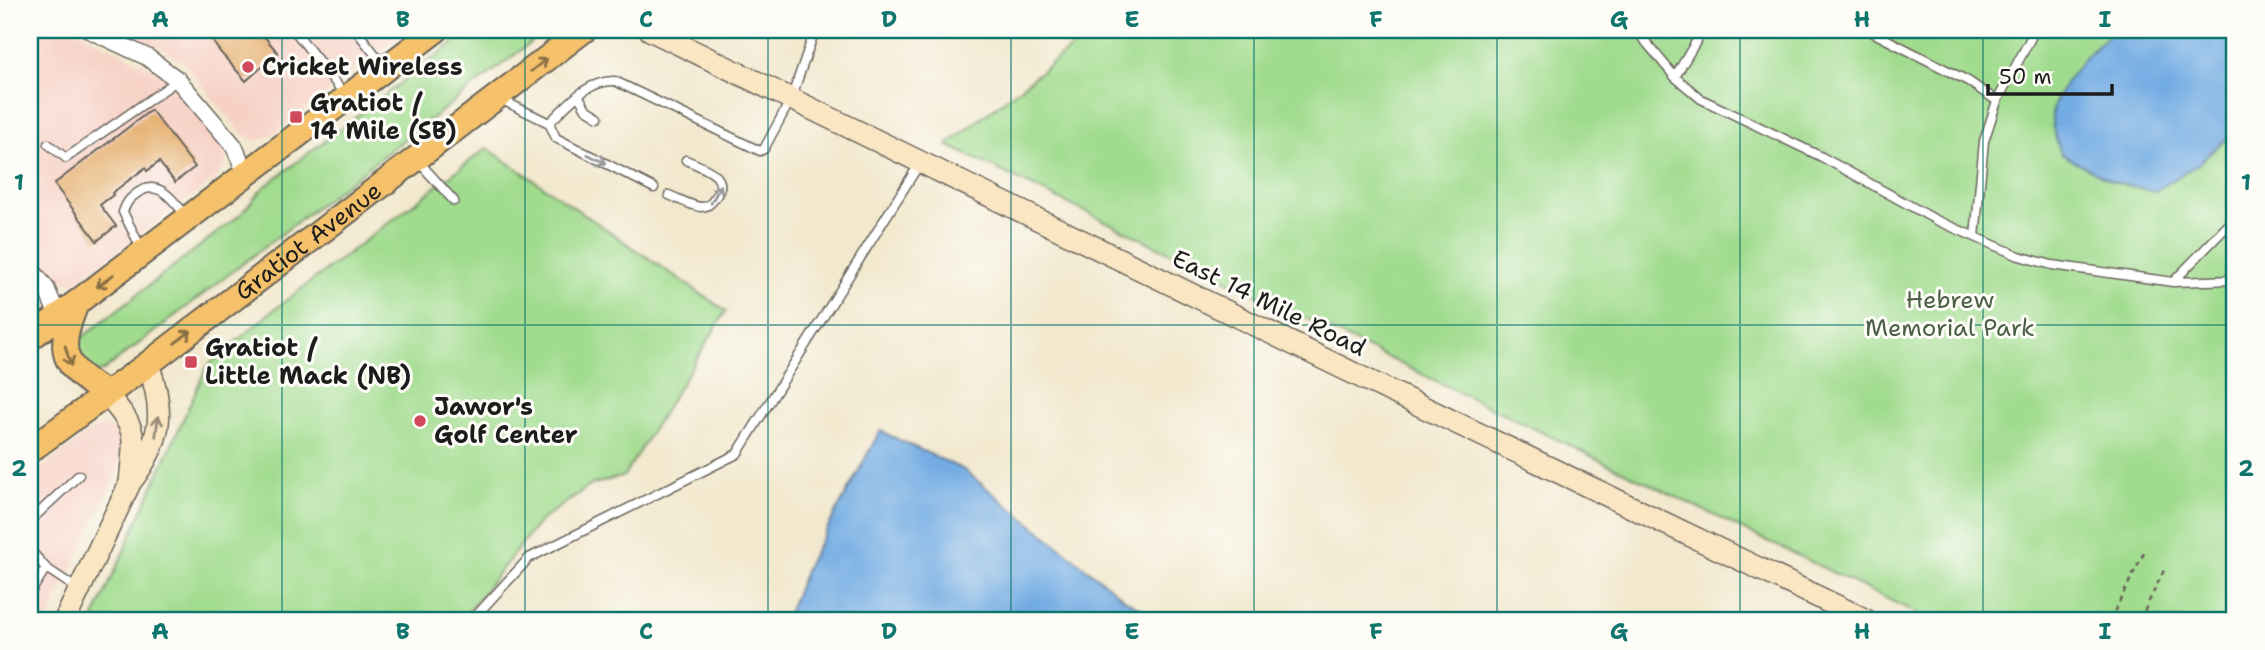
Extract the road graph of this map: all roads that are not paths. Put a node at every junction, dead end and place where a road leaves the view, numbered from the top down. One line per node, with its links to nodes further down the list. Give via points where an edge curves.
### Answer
1 (89, 30): 12 (street)
2 (294, 30): 17 (lane)
3 (356, 30): 13 (lane)
4 (436, 30): 13 (main road)
5 (584, 30): 18 (main road, Gratiot Avenue, one-way to 5)
6 (650, 30): 19 (main road, East 14 Mile Road)
7 (815, 30): 19 (lane)
8 (1636, 30): 14 (lane)
9 (1703, 30): 14 (lane)
10 (1868, 30): 20 (lane, via 1968,81)
11 (2035, 30): 20 (lane)
12 (110, 34): 15 (street)
13 (386, 68): 17 (main road)
14 (1675, 77): 33 (lane, via 1701,99)
15 (177, 80): 23 (lane, via 66,158); 27 (street, via 234,146)
16 (578, 95): 19 (lane, via 593,85 615,81 760,151); 21 (lane); 22 (lane)
17 (347, 97): 27 (main road)
18 (497, 98): 22 (lane); 24 (main road, Gratiot Avenue)
19 (791, 99): 26 (main road, East 14 Mile Road)
20 (1997, 101): 33 (lane, via 1984,141)
21 (599, 117)
22 (549, 123): 28 (lane, one-way to 28, via 556,138)
23 (48, 144)
24 (416, 159): 30 (lane); 40 (main road, Gratiot Avenue, one-way to 24)
25 (686, 160): 29 (lane, one-way to 25, via 705,207 719,192 722,184 718,178)
26 (922, 161): 51 (lane, via 737,454 529,558); 52 (main road, East 14 Mile Road)
27 (246, 174): 31 (main road)
28 (654, 188)
29 (670, 195)
30 (454, 201)
31 (187, 218): 34 (main road); 34 (lane, via 160,189 139,191 126,202 123,212)
32 (2235, 218): 37 (lane)
33 (1975, 237): 37 (lane, via 2052,265)
34 (143, 252): 38 (main road, one-way to 38)
35 (30, 268): 38 (street)
36 (2235, 280): 37 (lane)
37 (2173, 282)
38 (67, 310): 39 (main road); 41 (main road, one-way to 41, via 68,360 74,372)
39 (30, 338)
40 (148, 364): 41 (main road, Gratiot Avenue); 44 (main road, one-way to 40, via 145,464 159,421 158,392)
41 (105, 393): 42 (main road, Gratiot Avenue); 44 (main road, via 125,415 135,439)
42 (30, 450)
43 (79, 475): 45 (lane)
44 (130, 483): 48 (main road)
45 (30, 521)
46 (30, 550): 47 (lane)
47 (46, 568): 48 (lane); 49 (lane)
48 (79, 590): 50 (main road)
49 (30, 593)
50 (65, 620)
51 (472, 620)
52 (1866, 620)

